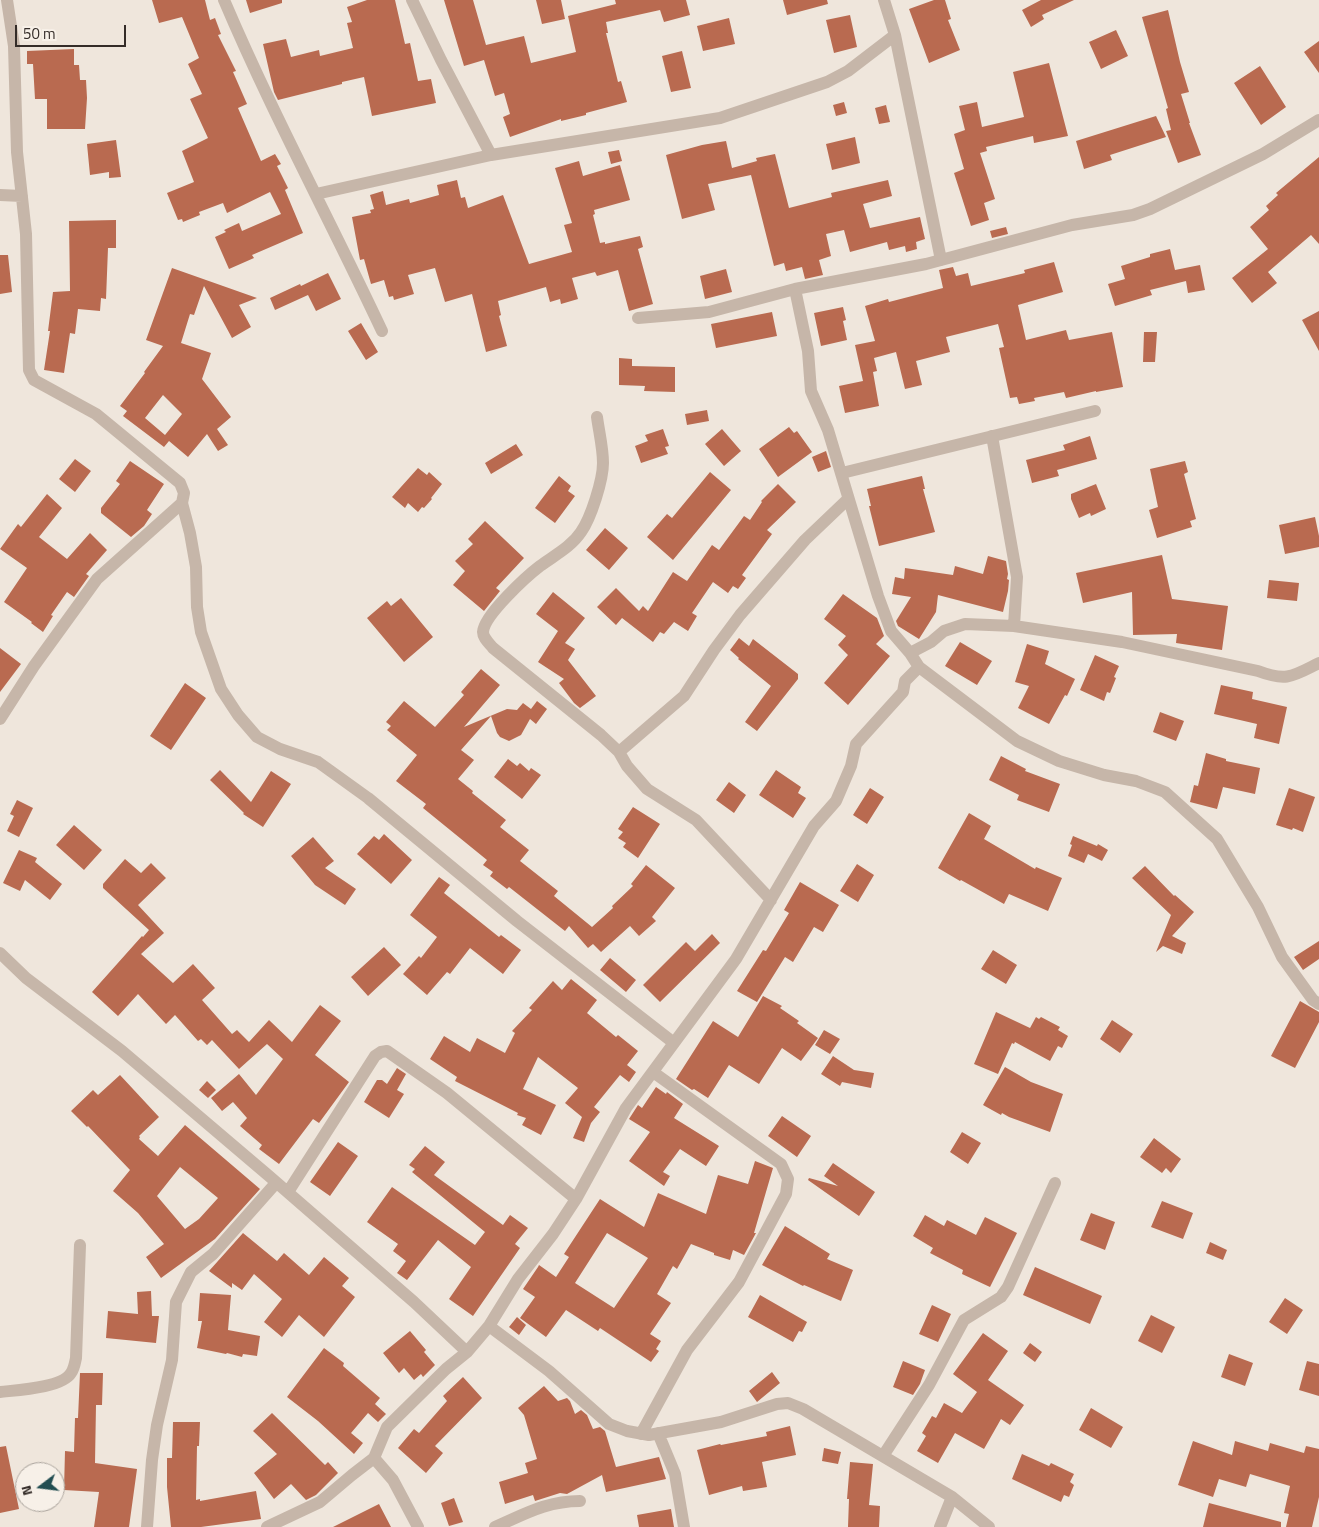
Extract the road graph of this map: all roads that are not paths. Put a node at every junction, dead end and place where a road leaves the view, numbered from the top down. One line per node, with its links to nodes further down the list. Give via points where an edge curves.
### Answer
1 (7, 0): 10 (street, via 14,46 17,152)
2 (224, 0): 8 (street)
3 (412, 0): 7 (street)
4 (884, 0): 5 (street)
5 (894, 35): 7 (street, via 848,71 828,82 720,118); 11 (street)
6 (1319, 120): 11 (street, via 1263,154 1150,209 1072,225)
7 (491, 155): 8 (street)
8 (316, 194): 14 (street)
9 (0, 196): 10 (street)
10 (22, 196): 20 (street, via 31,376 96,414 180,483 184,493)
11 (941, 260): 12 (street)
12 (795, 289): 13 (street, via 709,312); 18 (street, via 808,351 811,391)
13 (638, 318)
14 (382, 331)
15 (1095, 411): 17 (street)
16 (597, 417): 26 (street, via 603,464 596,497 582,531 568,547 538,567 496,608 483,631 493,648)
17 (992, 436): 18 (street); 21 (street, via 1017,577)
18 (842, 473): 19 (street)
19 (848, 499): 22 (street, via 891,631); 26 (street, via 805,540 745,608 684,696)
20 (182, 503): 25 (street, via 97,579); 30 (street, via 196,567 201,632 221,689 238,716 257,737 318,762 368,798)
21 (1014, 626): 22 (street, via 965,624 944,631); 23 (street, via 1122,642 1258,671 1272,677 1286,678)
22 (910, 653): 24 (street)
23 (1319, 663)
24 (919, 667): 27 (street, via 905,681 903,692 856,744 851,766 836,801 814,826); 29 (street, via 1017,741 1059,761 1165,792 1216,839 1258,906 1282,957)
25 (0, 718)
26 (619, 752): 27 (street, via 646,789 696,820)
27 (771, 900): 30 (street, via 736,959)
28 (0, 953): 32 (street, via 26,978 122,1050)
29 (1319, 1004)
30 (674, 1043): 31 (street)
31 (653, 1072): 35 (street, via 626,1108); 40 (street, via 781,1164 788,1179 786,1194 739,1282 687,1350)
32 (276, 1183): 34 (street); 46 (street, via 213,1254 191,1272 176,1302 172,1360 152,1460)
33 (1055, 1183): 42 (street, via 1008,1287 1001,1296 964,1320 929,1385)
34 (288, 1192): 35 (street, via 375,1056 387,1051 447,1093); 38 (street)
35 (576, 1199): 37 (street, via 518,1278)
36 (80, 1244): 39 (street, via 76,1358 71,1374 63,1381)
37 (489, 1326): 38 (street); 40 (street, via 549,1371 609,1424)
38 (467, 1352): 43 (street, via 387,1427)
39 (0, 1392)
40 (641, 1434): 41 (street)
41 (658, 1434): 42 (street, via 721,1422 788,1403); 50 (street, via 675,1474)
42 (883, 1456): 44 (street)
43 (374, 1458): 47 (street, via 320,1502); 48 (street, via 393,1480)
44 (952, 1497): 51 (street); 52 (street)
45 (580, 1501): 49 (street, via 543,1506)
46 (147, 1527)
47 (267, 1527)
48 (418, 1527)
49 (495, 1527)
50 (684, 1527)
51 (940, 1527)
52 (989, 1527)

